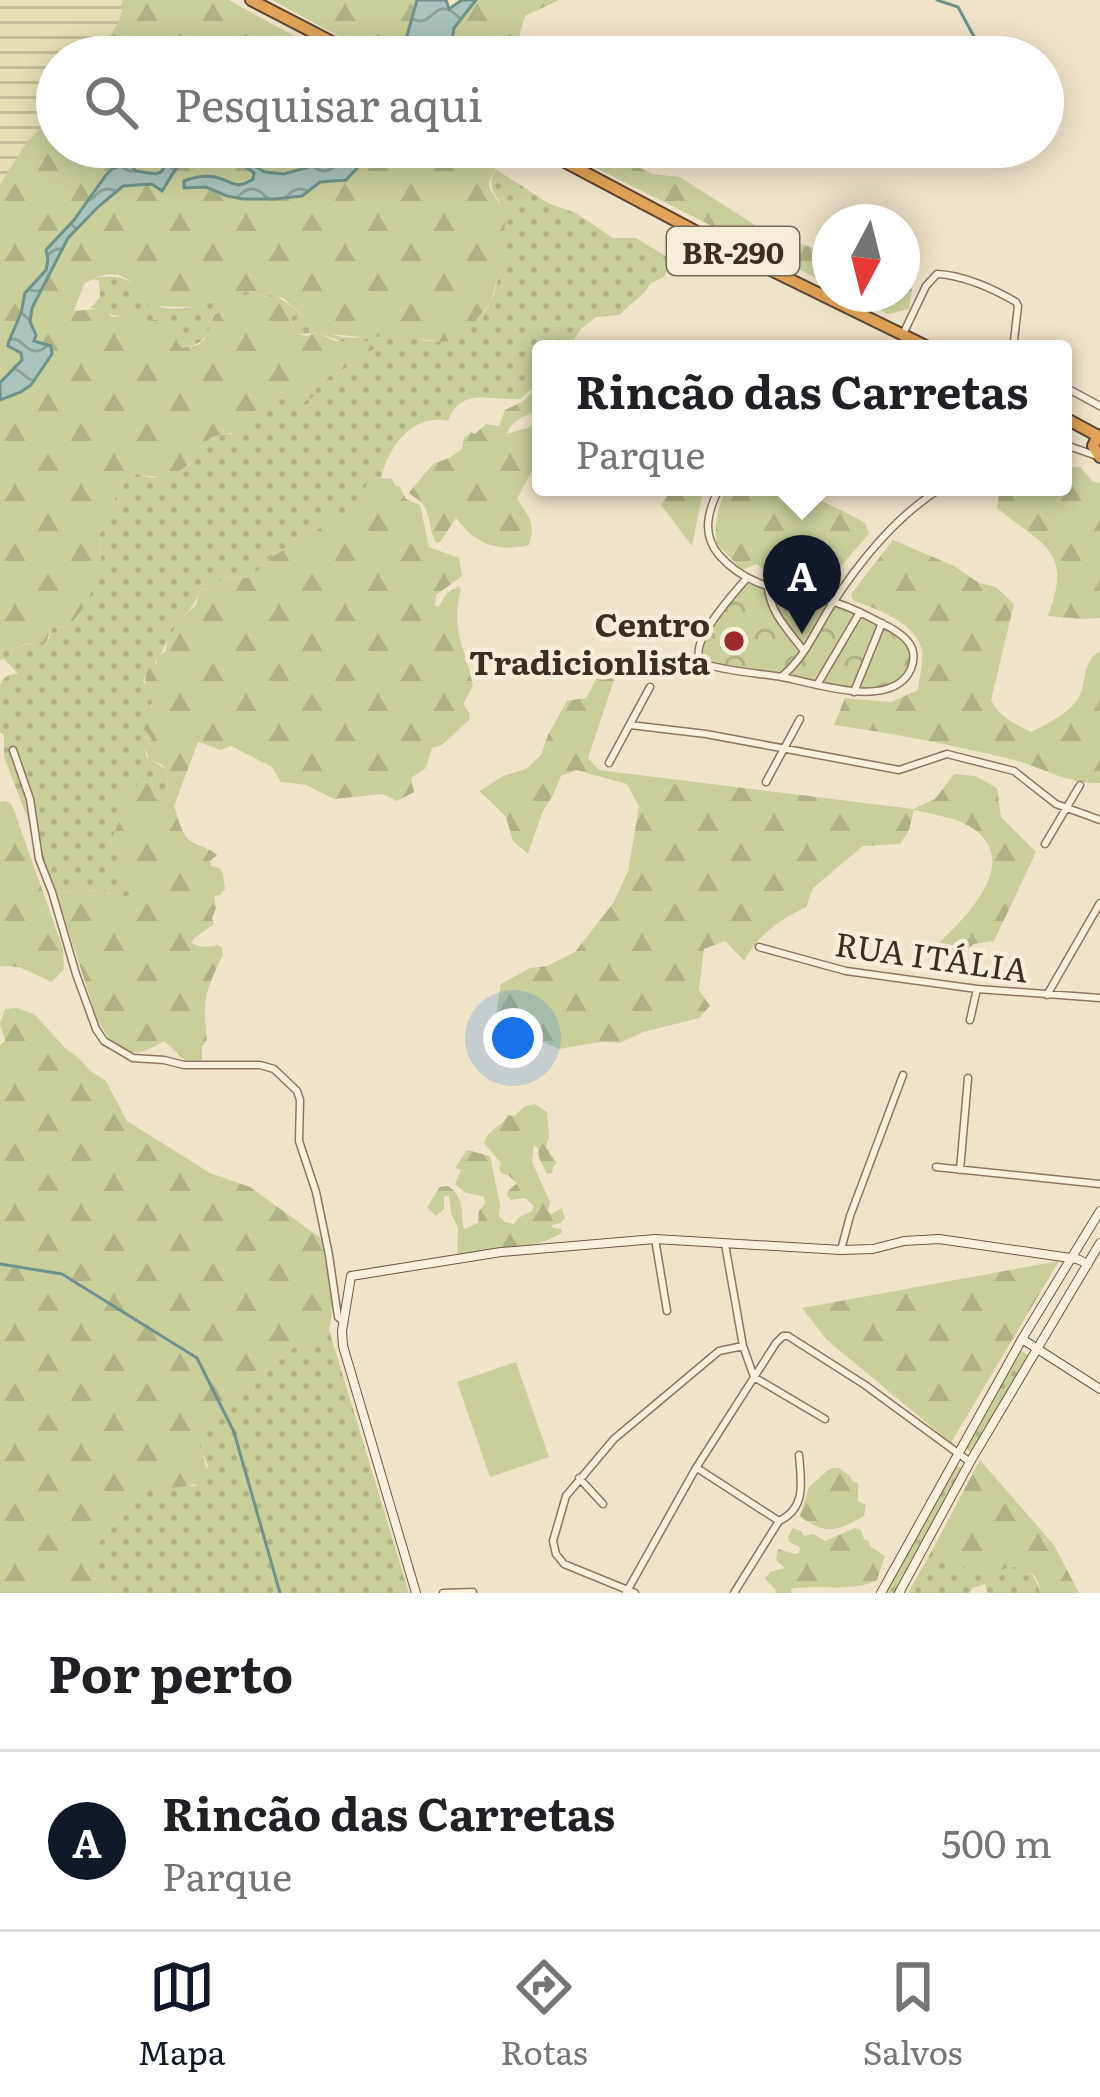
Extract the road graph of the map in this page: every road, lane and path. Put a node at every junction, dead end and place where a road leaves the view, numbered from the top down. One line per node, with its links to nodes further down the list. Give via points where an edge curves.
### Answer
1 (251, 0): 2 (highway)
2 (320, 36)
3 (576, 168): 4 (highway, BR-290)
4 (903, 334): 5 (highway, BR-290); 6 (street, via 926,286 944,273 1016,302)
5 (915, 340)
6 (1014, 340)
7 (1072, 391): 8 (street)
8 (1100, 406)
9 (1072, 422): 10 (highway)
10 (1099, 435): 11 (highway)
11 (1100, 457)
12 (717, 496): 14 (street, via 707,537)
13 (927, 496): 16 (street)
14 (746, 579): 15 (street); 21 (street, via 702,638 700,658)
15 (769, 588): 16 (street); 19 (street, via 772,607)
16 (833, 602): 17 (street); 19 (street)
17 (860, 612): 18 (street); 23 (street)
18 (882, 623): 25 (street); 25 (street, via 911,645 911,669 887,691)
19 (805, 652): 20 (street)
20 (799, 663): 21 (street); 22 (street)
21 (782, 677): 22 (street)
22 (806, 682): 23 (street)
23 (818, 686): 25 (street)
24 (650, 687): 27 (street)
25 (854, 692)
26 (800, 718): 28 (street)
27 (629, 725): 28 (street); 30 (street)
28 (782, 749): 31 (street); 33 (street, via 899,770 947,754 1015,771)
29 (13, 750): 55 (street, via 38,859 96,1029 133,1058 260,1064 286,1078 300,1100 299,1141)
30 (609, 763)
31 (766, 782)
32 (1080, 784): 33 (street)
33 (1066, 808): 34 (street); 35 (street)
34 (1100, 820)
35 (1045, 844)
36 (1100, 903): 39 (street)
37 (759, 946): 38 (street, RUA ITÁLIA, via 846,971)
38 (977, 989): 39 (street, RUA ITÁLIA); 41 (street)
39 (1047, 995): 40 (street, RUA ITÁLIA)
40 (1100, 998)
41 (970, 1021)
42 (902, 1075): 51 (street)
43 (968, 1078): 45 (street)
44 (936, 1167): 45 (street)
45 (960, 1170): 46 (street)
46 (1100, 1184)
47 (1100, 1211): 52 (street)
48 (655, 1239): 49 (street); 56 (street); 57 (street)
49 (725, 1243): 51 (street); 60 (street)
50 (1100, 1243): 54 (street)
51 (841, 1250): 52 (street, via 939,1239)
52 (1074, 1259): 54 (street); 59 (street)
53 (1100, 1261): 54 (street)
54 (1088, 1264): 59 (street)
55 (332, 1274): 56 (street); 58 (street)
56 (351, 1276): 58 (street)
57 (667, 1311)
58 (344, 1322): 73 (street, via 344,1346)
59 (1030, 1344): 62 (street); 65 (street); 66 (street)
60 (743, 1346): 61 (street); 68 (street, via 718,1351)
61 (754, 1378): 63 (street); 65 (street, via 788,1336); 67 (street)
62 (1100, 1389)
63 (824, 1419)
64 (799, 1455): 70 (street, via 801,1498)
65 (958, 1455): 66 (street); 76 (street)
66 (970, 1462): 77 (street)
67 (696, 1468): 70 (street); 72 (street)
68 (579, 1478): 69 (street); 72 (street, via 566,1496 556,1555)
69 (603, 1504)
70 (779, 1522): 75 (street)
71 (473, 1592): 74 (street)
72 (629, 1592)
73 (416, 1593)
74 (443, 1593)
75 (734, 1593)
76 (880, 1593)
77 (899, 1593)

